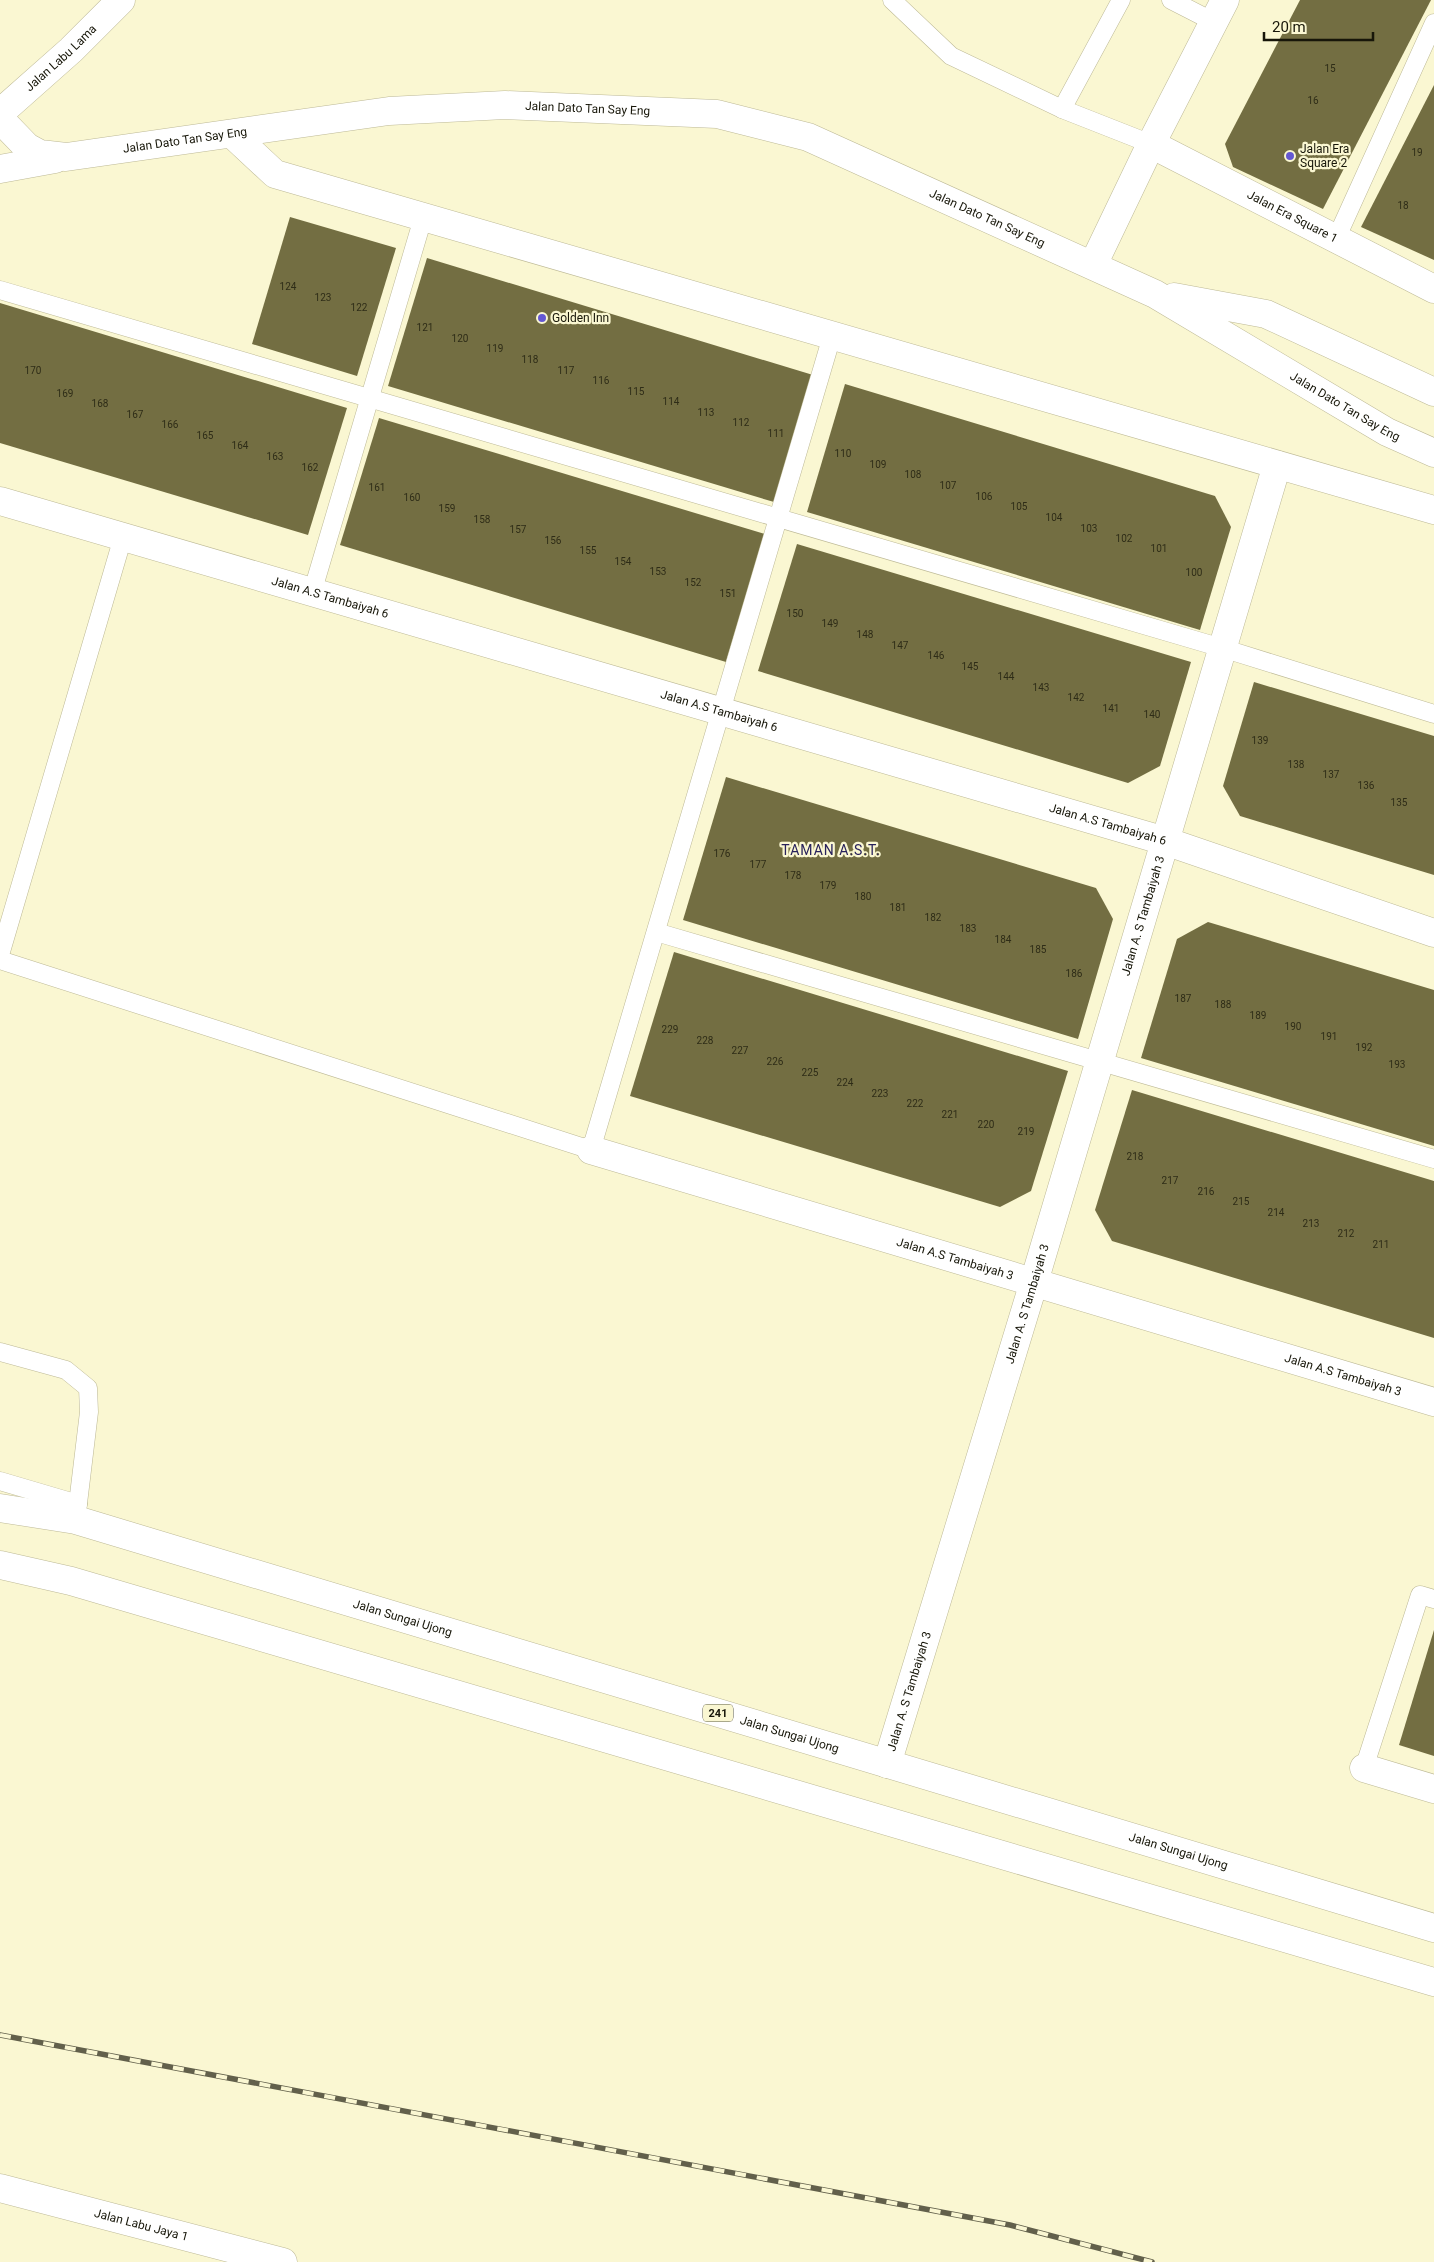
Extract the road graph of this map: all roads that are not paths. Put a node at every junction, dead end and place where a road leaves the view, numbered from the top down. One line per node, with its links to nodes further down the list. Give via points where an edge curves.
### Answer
1 (121, 0): 8 (main road, Jalan Labu Lama)
2 (892, 0): 7 (lane, via 951,56)
3 (1121, 0): 7 (lane)
4 (1171, 0): 5 (lane)
5 (1219, 11): 11 (main road)
6 (1434, 23): 15 (lane)
7 (1062, 109): 11 (lane)
8 (0, 113)
9 (0, 119): 12 (main road, Jalan Dato Tan Say Eng, via 27,147 40,154)
10 (232, 134): 12 (main road, Jalan Dato Tan Say Eng); 14 (main road, via 275,174); 16 (main road, Jalan Dato Tan Say Eng, via 389,111 505,104 716,114 808,137)
11 (1150, 144): 15 (main road, Jalan Era Square 1); 16 (main road)
12 (66, 156): 13 (main road)
13 (0, 169)
14 (423, 218): 20 (main road); 22 (lane)
15 (1336, 239): 17 (main road, Jalan Era Square 1)
16 (1093, 265): 19 (main road, Jalan Dato Tan Say Eng)
17 (1434, 289)
18 (0, 290): 22 (lane)
19 (1155, 294): 21 (main road, Jalan Dato Tan Say Eng, via 1266,314); 23 (main road, Jalan Dato Tan Say Eng, via 1387,432)
20 (832, 336): 24 (main road); 27 (lane)
21 (1434, 392)
22 (369, 400): 27 (lane); 29 (lane)
23 (1434, 453)
24 (1277, 465): 26 (main road); 30 (main road, Jalan A. S Tambaiyah 3)
25 (0, 501): 28 (main road, Jalan A.S Tambaiyah 6)
26 (1434, 510)
27 (778, 518): 30 (lane); 31 (lane)
28 (123, 537): 29 (main road, Jalan A.S Tambaiyah 6); 36 (lane)
29 (312, 593): 31 (main road, Jalan A.S Tambaiyah 6)
30 (1222, 648): 32 (lane); 33 (main road, Jalan A. S Tambaiyah 3)
31 (721, 712): 33 (main road, Jalan A.S Tambaiyah 6); 34 (lane)
32 (1434, 714)
33 (1165, 841): 35 (main road, Jalan A.S Tambaiyah 6); 38 (main road, Jalan A. S Tambaiyah 3)
34 (656, 932): 38 (lane); 39 (lane)
35 (1434, 933)
36 (0, 955)
37 (0, 960): 39 (lane)
38 (1100, 1061): 40 (lane); 41 (main road, Jalan A. S Tambaiyah 3)
39 (591, 1150): 41 (main road, Jalan A.S Tambaiyah 3)
40 (1434, 1159)
41 (1034, 1282): 43 (main road, Jalan A.S Tambaiyah 3); 49 (main road, Jalan A. S Tambaiyah 3)
42 (0, 1352): 46 (lane, via 66,1370 88,1388 89,1412)
43 (1434, 1402)
44 (0, 1481): 46 (lane)
45 (0, 1508): 46 (main road, Jalan Sungai Ujong / 241)
46 (77, 1512): 49 (main road, Jalan Sungai Ujong / 241)
47 (0, 1566): 53 (main road, via 71,1581)
48 (1434, 1599): 50 (lane, via 1420,1595)
49 (887, 1764): 52 (main road, Jalan Sungai Ujong / 241)
50 (1364, 1768): 51 (main road)
51 (1434, 1789)
52 (1434, 1928)
53 (1434, 1982)
54 (0, 2188): 55 (main road, Jalan Labu Jaya 1)
55 (283, 2262)

